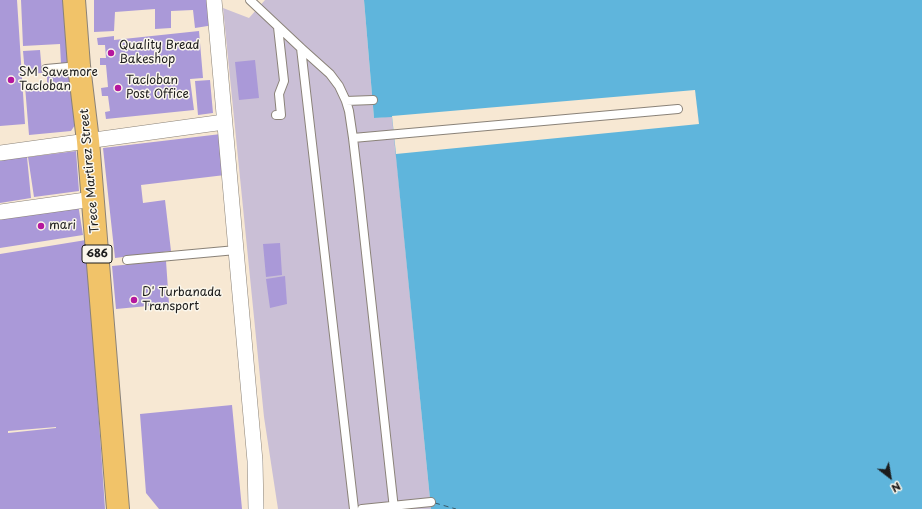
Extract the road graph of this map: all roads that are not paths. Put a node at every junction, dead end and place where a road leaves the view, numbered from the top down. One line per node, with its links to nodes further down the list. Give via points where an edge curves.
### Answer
1 (74, 0): 6 (main road, Trece Martirez Street / 686)
2 (214, 0): 12 (street)
3 (250, 0): 4 (lane)
4 (278, 27): 5 (lane); 11 (lane, via 284,81 279,94 281,115)
5 (300, 48): 9 (lane, via 330,74); 24 (lane)
6 (79, 66): 7 (lane); 14 (main road, Trece Martirez Street / 686)
7 (46, 69)
8 (373, 100): 9 (lane)
9 (346, 101): 13 (lane)
10 (678, 109): 13 (lane)
11 (276, 115)
12 (224, 122): 14 (street); 18 (street)
13 (353, 138): 21 (lane)
14 (88, 141): 15 (street); 16 (main road, Trece Martirez Street / 686)
15 (0, 153)
16 (93, 199): 17 (street); 22 (main road, Trece Martirez Street / 686)
17 (0, 212)
18 (236, 250): 19 (lane); 23 (street, via 255,461)
19 (127, 260)
20 (431, 502): 21 (lane)
21 (393, 507): 25 (lane)
22 (118, 509)
23 (256, 509)
24 (354, 509)
25 (362, 509)

